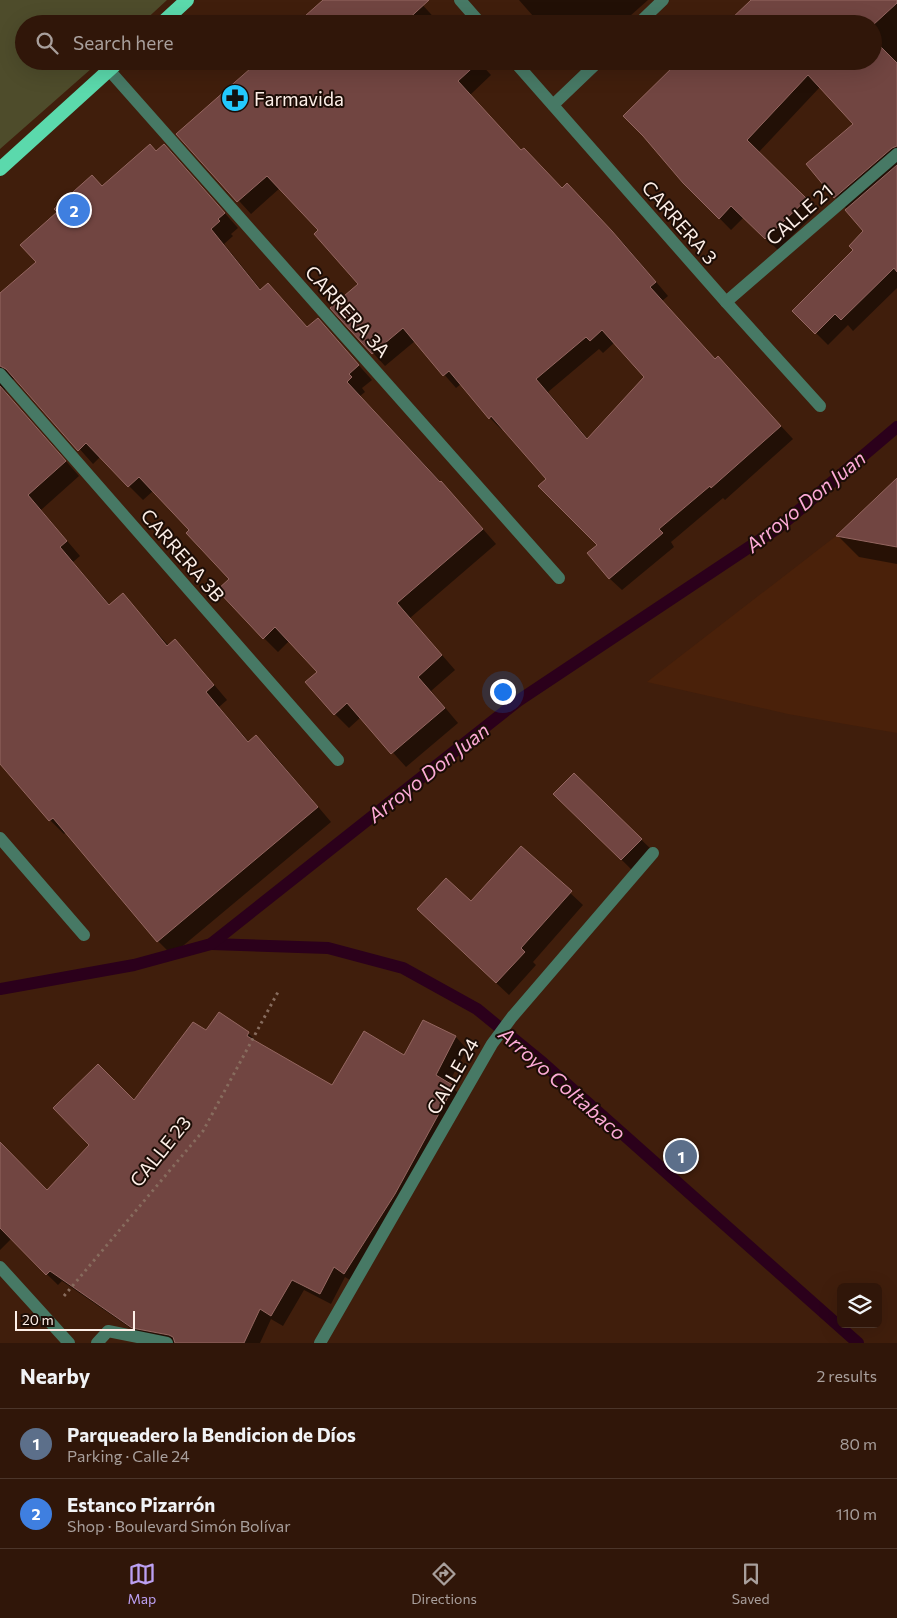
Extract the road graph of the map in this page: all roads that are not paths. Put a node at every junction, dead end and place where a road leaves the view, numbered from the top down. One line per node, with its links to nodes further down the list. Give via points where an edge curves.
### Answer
1 (187, 0): 4 (highway)
2 (460, 0): 5 (street)
3 (663, 0): 6 (street)
4 (171, 15)
5 (473, 15)
6 (647, 15)
7 (110, 70): 13 (highway)
8 (117, 70): 17 (street, CARRERA 3A)
9 (522, 70): 11 (street, CARRERA 3)
10 (589, 70): 11 (street)
11 (553, 105): 14 (street, CARRERA 3)
12 (897, 154): 14 (street, CALLE 21)
13 (0, 168)
14 (726, 302): 16 (street, CARRERA 3)
15 (0, 374): 18 (street, CARRERA 3B)
16 (820, 406)
17 (559, 578)
18 (338, 760)
19 (0, 838): 21 (street)
20 (653, 853): 26 (street, CALLE 24, via 492,1044)
21 (84, 935)
22 (0, 1267): 23 (street)
23 (69, 1343)
24 (97, 1343): 25 (street, via 108,1331)
25 (167, 1343)
26 (320, 1343)

